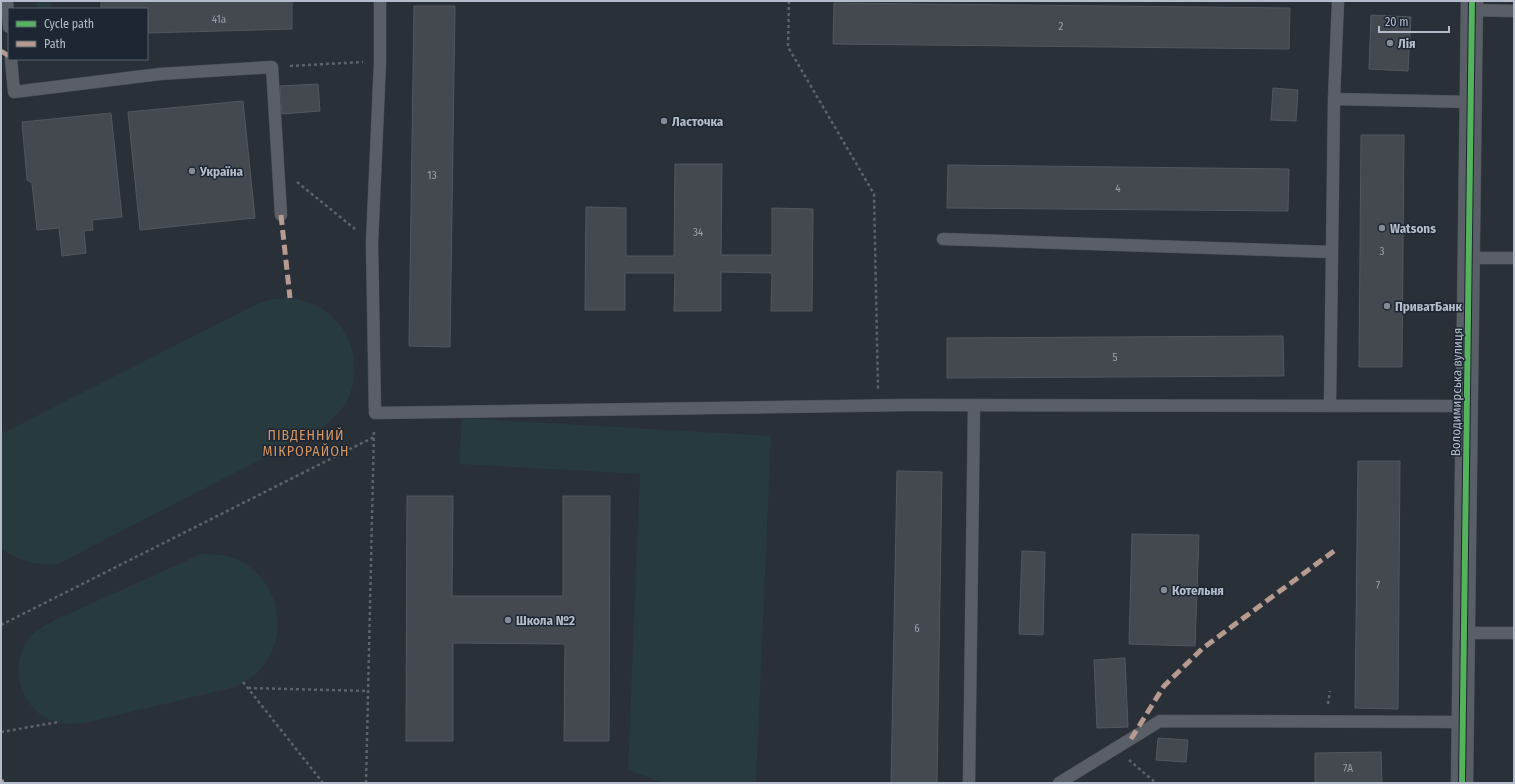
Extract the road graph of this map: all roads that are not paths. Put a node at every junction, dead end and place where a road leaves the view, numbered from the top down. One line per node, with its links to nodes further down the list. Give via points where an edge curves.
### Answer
1 (7, 1): 6 (lane)
2 (380, 1): 15 (lane, via 380,62 372,243 375,413)
3 (1338, 1): 8 (lane)
4 (1472, 6): 5 (lane); 9 (street, Володимирська вулиця)
5 (1514, 11)
6 (8, 14)
7 (11, 60): 10 (lane, via 14,92 160,74 272,67)
8 (1334, 99): 9 (lane); 12 (lane)
9 (1471, 102): 13 (street, Володимирська вулиця)
10 (281, 215)
11 (943, 239): 12 (lane)
12 (1332, 252): 16 (lane)
13 (1469, 258): 14 (lane); 17 (street, Володимирська вулиця)
14 (1514, 258)
15 (974, 405): 16 (lane); 21 (lane)
16 (1330, 406): 17 (lane)
17 (1467, 406): 18 (street, Володимирська вулиця)
18 (1464, 633): 19 (lane); 20 (street, Володимирська вулиця)
19 (1514, 633)
20 (1463, 722): 22 (lane, via 1160,721); 23 (street, Володимирська вулиця)
21 (969, 783)
22 (1059, 783)
23 (1462, 783)

